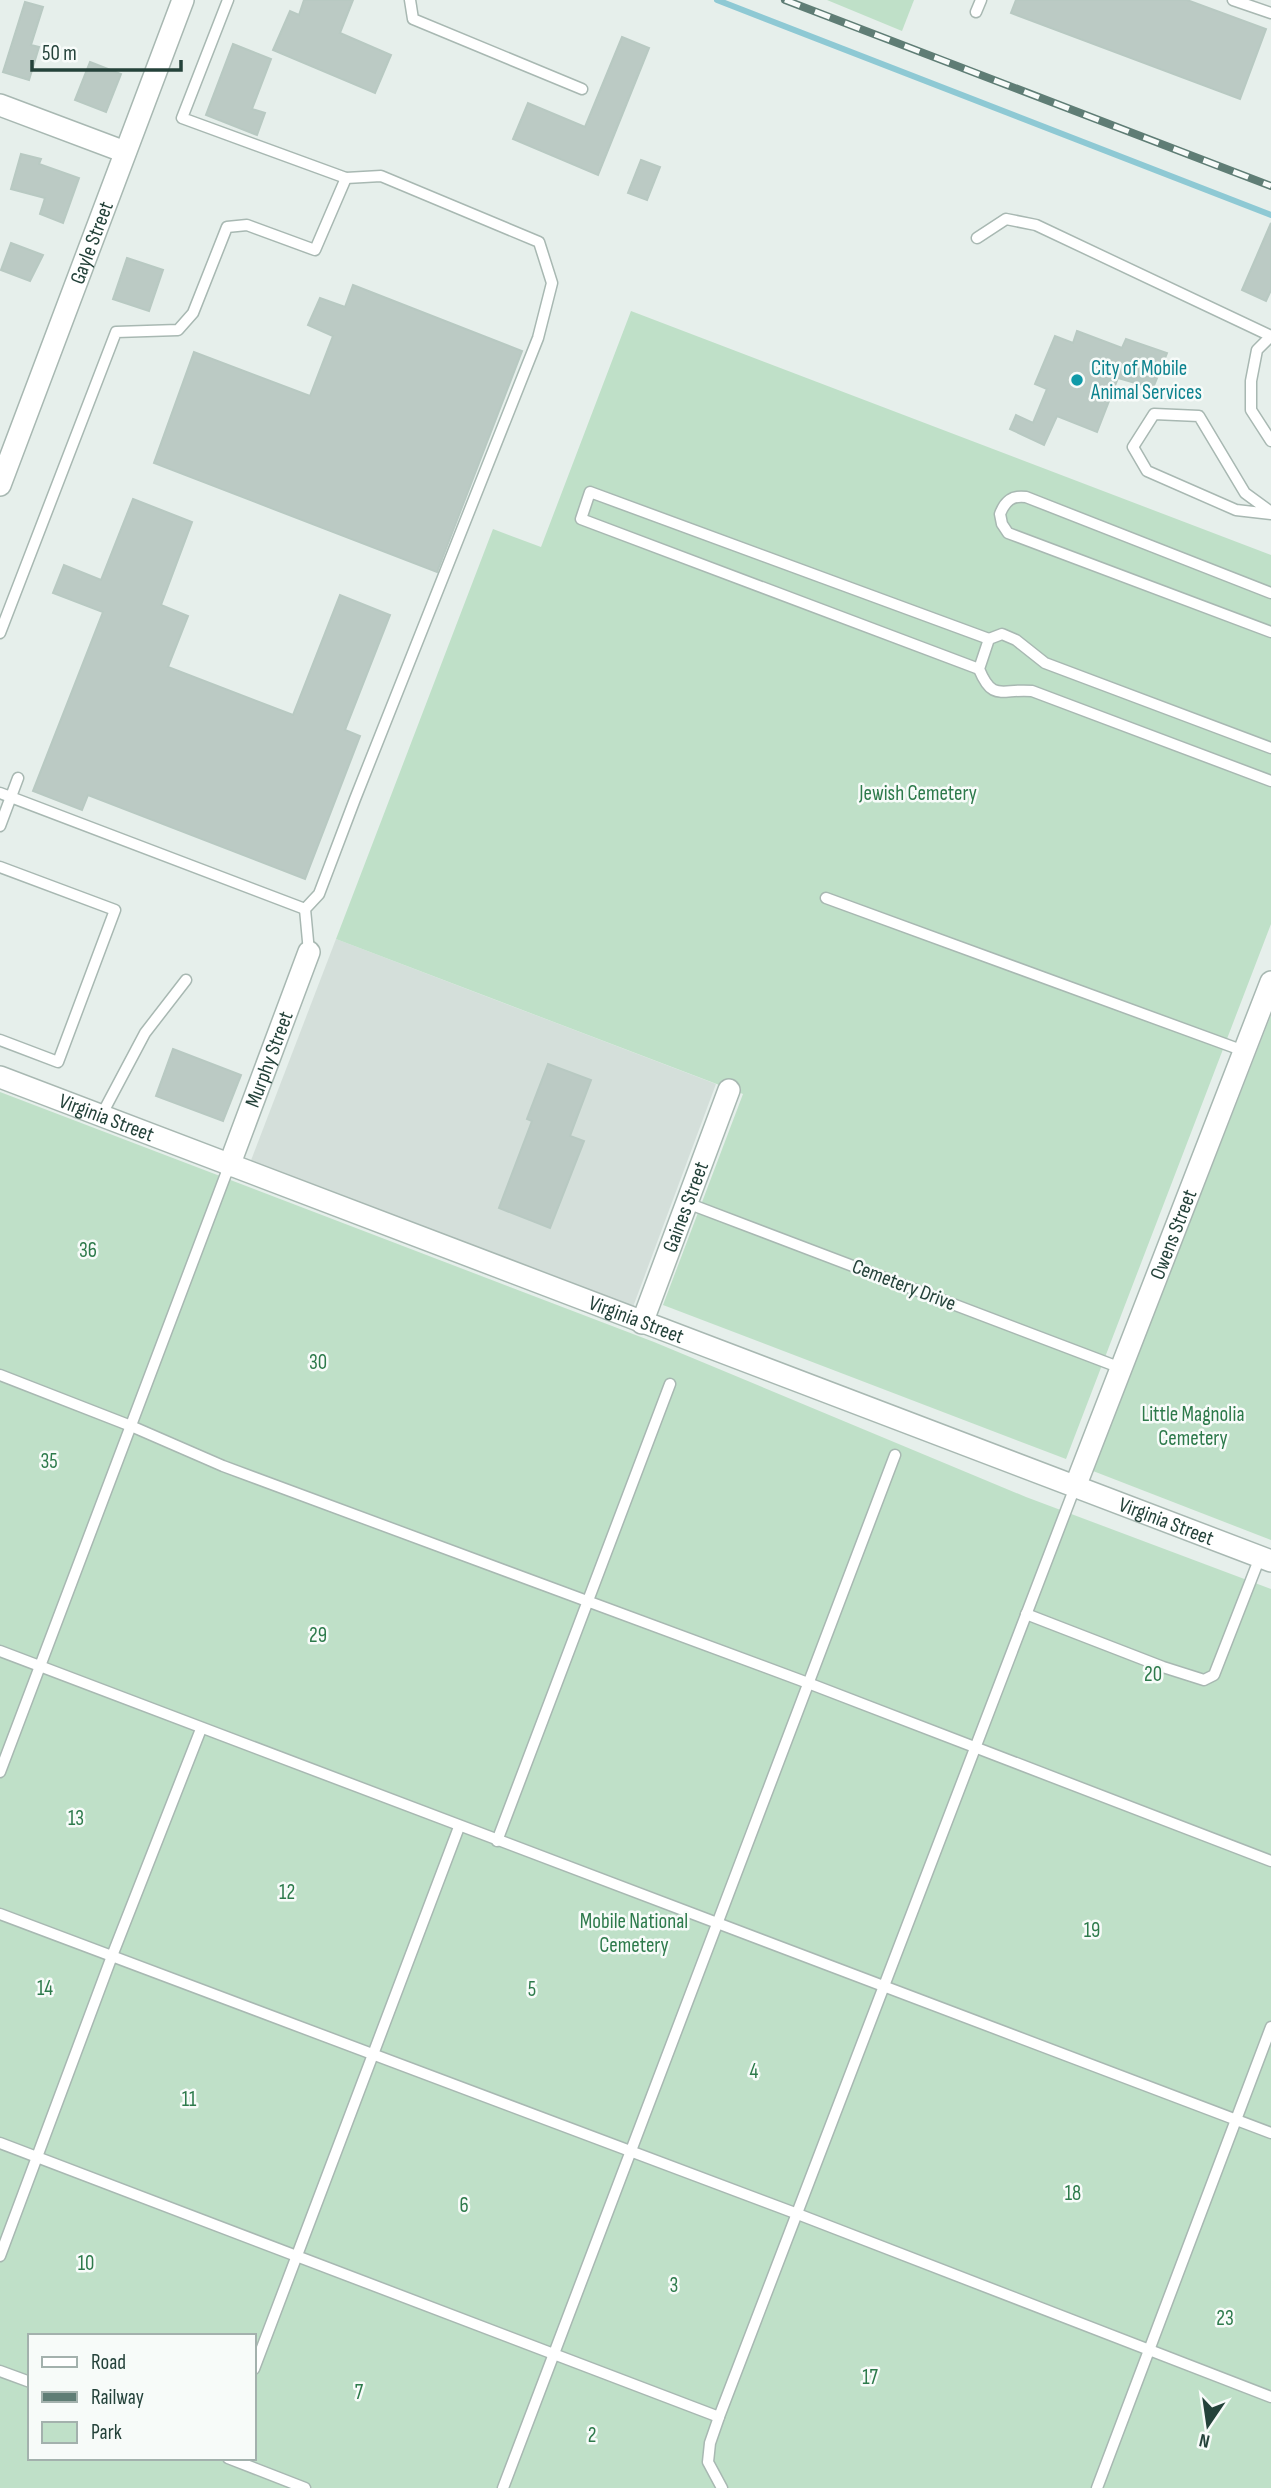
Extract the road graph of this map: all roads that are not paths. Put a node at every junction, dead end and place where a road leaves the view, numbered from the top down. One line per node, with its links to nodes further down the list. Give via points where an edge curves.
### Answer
1 (183, 0): 10 (street, Gayle Street)
2 (228, 0): 11 (lane, via 182,118)
3 (410, 0): 8 (lane, via 413,19)
4 (981, 0): 6 (lane)
5 (1233, 0): 7 (lane)
6 (976, 12)
7 (1271, 13)
8 (582, 89)
9 (0, 105): 10 (street)
10 (125, 152): 15 (street, Gayle Street)
11 (346, 178): 19 (lane, via 315,250 247,225 227,227 193,313 178,330 116,332); 29 (lane, via 380,176 539,242 552,283 538,338 320,894)
12 (977, 238): 13 (lane, via 1006,219 1036,225)
13 (1271, 336): 14 (lane, via 1257,350 1251,410)
14 (1271, 441)
15 (0, 485)
16 (1271, 513): 16 (lane, via 1245,494 1199,416 1154,414 1132,446 1147,471 1236,510)
17 (1271, 593): 18 (lane, via 1026,497 1016,495 1000,514 1008,533)
18 (1271, 632)
19 (0, 633)
20 (989, 639): 21 (lane); 21 (lane, via 590,492 581,519); 22 (lane, via 1002,634 1045,663)
21 (979, 669): 24 (lane, via 986,685 995,691 1032,691)
22 (1271, 748)
23 (18, 778): 25 (lane)
24 (1271, 781)
25 (5, 796): 26 (lane); 29 (lane)
26 (0, 826)
27 (0, 867): 33 (lane, via 115,910 58,1062)
28 (826, 898): 34 (lane)
29 (305, 909): 30 (lane)
30 (309, 952): 38 (street, Murphy Street)
31 (186, 980): 37 (lane, via 145,1033)
32 (1271, 982): 34 (street, Owens Street)
33 (0, 1040)
34 (1244, 1051): 41 (street, Owens Street)
35 (0, 1077): 37 (street, Virginia Street)
36 (729, 1090): 39 (street, Gaines Street)
37 (101, 1116): 38 (street, Virginia Street)
38 (229, 1166): 40 (street, Virginia Street); 44 (lane)
39 (687, 1203): 40 (street, Gaines Street); 41 (lane, Cemetery Drive)
40 (642, 1323): 46 (street, Virginia Street)
41 (1121, 1368): 46 (street, Owens Street)
42 (0, 1375): 44 (lane)
43 (670, 1384): 48 (lane)
44 (131, 1426): 48 (lane, via 223,1466); 51 (lane)
45 (895, 1455): 52 (lane)
46 (1075, 1487): 47 (street, Virginia Street); 49 (lane)
47 (1266, 1559): 49 (lane, via 1214,1675 1204,1680)
48 (587, 1600): 52 (lane); 57 (lane)
49 (1027, 1614): 54 (lane)
50 (0, 1651): 51 (lane)
51 (41, 1667): 53 (lane); 55 (lane)
52 (808, 1683): 54 (lane); 60 (lane)
53 (201, 1729): 56 (lane); 61 (lane)
54 (976, 1747): 58 (lane); 62 (lane)
55 (0, 1772)
56 (459, 1827): 57 (lane); 64 (lane)
57 (498, 1841): 60 (lane)
58 (1271, 1861)
59 (0, 1913): 61 (lane)
60 (718, 1924): 62 (lane); 68 (lane)
61 (112, 1956): 64 (lane); 69 (lane)
62 (882, 1986): 65 (lane); 70 (lane)
63 (1271, 2028): 65 (lane)
64 (373, 2054): 68 (lane); 72 (lane)
65 (1236, 2120): 66 (lane); 73 (lane)
66 (1271, 2133)
67 (0, 2143): 69 (lane)
68 (631, 2151): 70 (lane); 74 (lane)
69 (36, 2157): 71 (lane); 72 (lane)
70 (795, 2213): 73 (lane); 79 (lane)
71 (0, 2256)
72 (296, 2256): 74 (lane); 75 (lane)
73 (1149, 2350): 78 (lane); 84 (lane)
74 (555, 2354): 79 (lane); 82 (lane)
75 (256, 2364)
76 (0, 2371): 77 (lane)
77 (28, 2381)
78 (1271, 2397)
79 (719, 2417): 83 (lane, via 708,2462)
80 (233, 2460): 81 (lane)
81 (304, 2488)
82 (503, 2488)
83 (722, 2488)
84 (1097, 2488)

